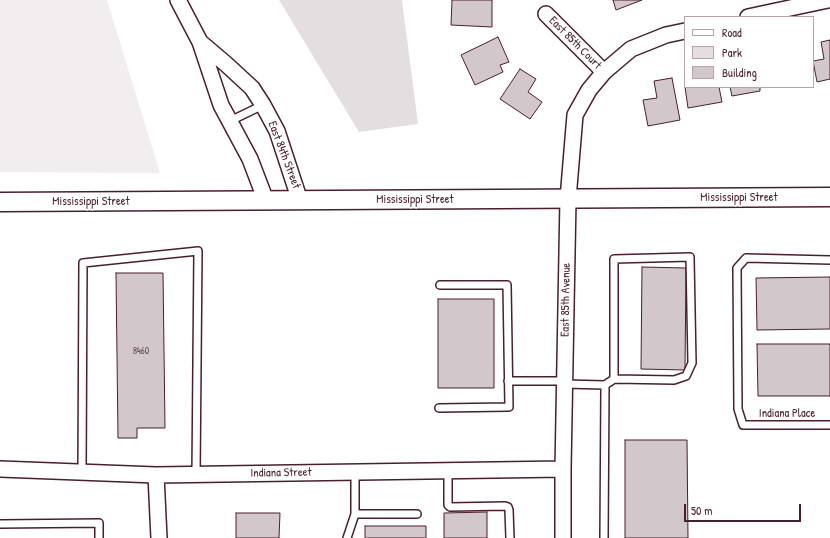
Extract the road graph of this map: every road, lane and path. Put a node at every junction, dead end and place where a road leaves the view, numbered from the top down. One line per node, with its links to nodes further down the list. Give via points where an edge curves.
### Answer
1 (178, 0): 6 (street, East 84th Street)
2 (828, 0): 4 (street)
3 (546, 14): 7 (street, East 85th Court)
4 (753, 16)
5 (684, 31): 7 (street, East 85th Avenue, via 666,35 631,49)
6 (200, 42): 8 (street, East 84th Street, via 252,88); 9 (street, East 84th Street)
7 (604, 72): 11 (street, East 85th Avenue, via 589,90 575,115)
8 (263, 105): 9 (lane); 12 (street, East 84th Street, via 277,131)
9 (230, 121): 13 (street, East 84th Street, via 250,159)
10 (830, 197): 11 (street, Mississippi Street)
11 (568, 199): 12 (street, Mississippi Street); 19 (street, East 85th Avenue)
12 (300, 200): 13 (street, Mississippi Street)
13 (266, 201): 14 (street, Mississippi Street)
14 (0, 202)
15 (830, 260): 22 (lane, Indiana Place, via 746,258 737,268 738,409 744,425)
16 (440, 286): 18 (lane, via 507,285)
17 (614, 379): 17 (lane, via 614,259 690,257 692,363 686,376 674,380); 20 (lane)
18 (508, 381): 19 (lane); 21 (lane, via 509,408)
19 (564, 383): 20 (lane); 24 (street, East 85th Avenue)
20 (605, 385): 38 (lane)
21 (439, 408)
22 (830, 425)
23 (0, 469): 26 (street, Indiana Street)
24 (562, 469): 25 (street, Indiana Street); 37 (street, East 85th Avenue)
25 (448, 471): 27 (street, Indiana Street); 36 (lane, via 450,507 508,507)
26 (82, 472): 28 (street, Indiana Street); 29 (lane, via 83,263 198,252)
27 (355, 472): 29 (street, Indiana Street); 30 (lane)
28 (156, 475): 29 (street, Indiana Street); 34 (street)
29 (196, 475)
30 (355, 514): 31 (lane); 35 (lane)
31 (417, 514)
32 (0, 524): 33 (lane, via 99,523)
33 (99, 538)
34 (159, 538)
35 (347, 538)
36 (510, 538)
37 (563, 538)
38 (604, 538)

